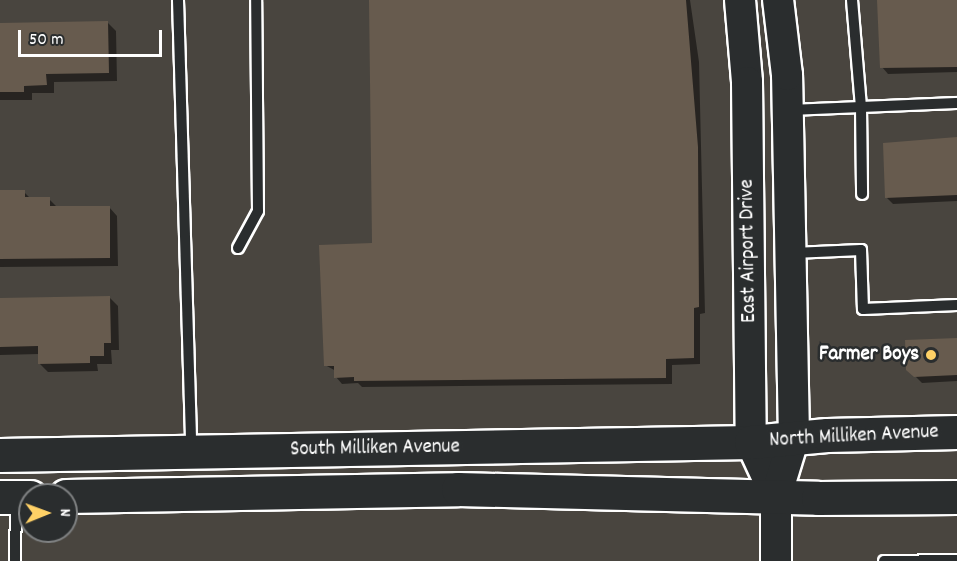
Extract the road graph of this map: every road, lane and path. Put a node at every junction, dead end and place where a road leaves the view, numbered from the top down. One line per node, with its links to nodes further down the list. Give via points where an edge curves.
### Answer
1 (178, 0): 16 (lane)
2 (256, 0): 10 (lane, via 258,211)
3 (740, 0): 15 (main road, East Airport Drive, via 747,82)
4 (778, 0): 8 (main road, East Airport Drive)
5 (852, 0): 7 (lane)
6 (957, 103): 7 (lane)
7 (861, 107): 8 (lane); 9 (lane)
8 (788, 110): 11 (main road, East Airport Drive)
9 (862, 194)
10 (238, 248)
11 (790, 253): 12 (lane, via 861,250 863,309); 14 (main road, East Airport Drive)
12 (957, 305)
13 (957, 432): 14 (main road, North Milliken Avenue)
14 (794, 437): 15 (main road, North Milliken Avenue); 19 (main road, East Airport Drive)
15 (751, 442): 16 (main road, South Milliken Avenue); 19 (main road, East Airport Drive)
16 (191, 453): 17 (main road, South Milliken Avenue)
17 (0, 455)
18 (78, 496): 19 (main road, South Milliken Avenue, via 459,489)
19 (776, 496): 20 (main road); 24 (main road, East Airport Drive)
20 (957, 496)
21 (15, 497): 23 (lane)
22 (957, 560): 25 (lane)
23 (15, 561)
24 (776, 561)
25 (884, 561)

